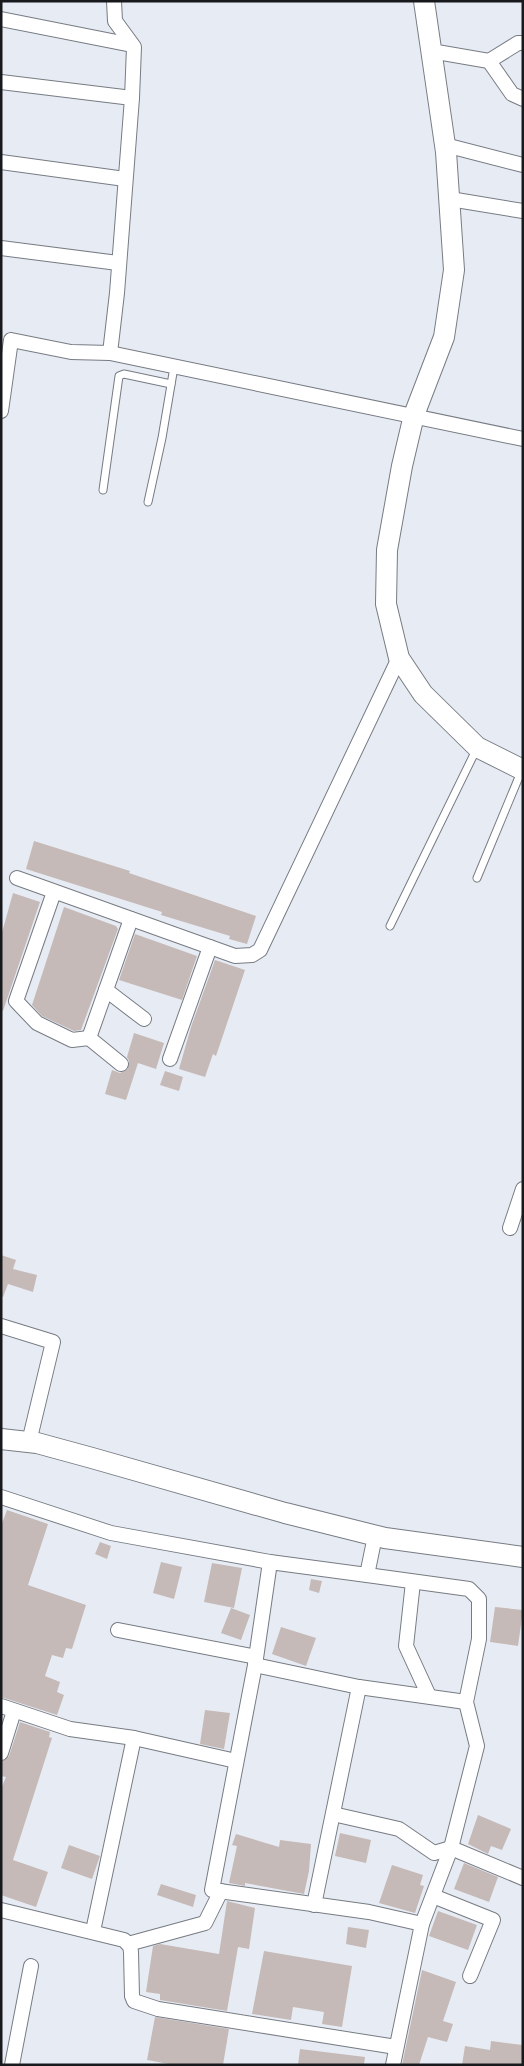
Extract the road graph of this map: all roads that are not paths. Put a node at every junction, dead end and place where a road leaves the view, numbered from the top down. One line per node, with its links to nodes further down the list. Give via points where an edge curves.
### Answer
1 (114, 1): 5 (street, via 116,21)
2 (424, 1): 6 (main road)
3 (1, 20): 5 (street)
4 (523, 43): 7 (street)
5 (132, 45): 9 (street)
6 (431, 51): 7 (street); 11 (main road)
7 (489, 61): 10 (street, via 512,94)
8 (1, 82): 9 (street)
9 (132, 98): 14 (street)
10 (523, 100)
11 (445, 145): 13 (street); 15 (main road)
12 (1, 162): 14 (street)
13 (523, 165)
14 (125, 179): 18 (street)
15 (450, 199): 16 (street); 23 (main road, via 454,270 444,337)
16 (523, 211)
17 (1, 248): 18 (street)
18 (118, 263): 19 (street)
19 (110, 353): 20 (street); 22 (street, via 71,352 11,340)
20 (174, 367): 21 (lane); 23 (street)
21 (171, 384): 25 (lane, via 124,374 119,376); 26 (lane)
22 (1, 411)
23 (414, 415): 24 (street); 27 (main road, via 387,550 386,604)
24 (523, 439)
25 (103, 490)
26 (148, 502)
27 (399, 658): 28 (main road, via 423,694); 35 (street, via 260,950 252,955 235,956)
28 (477, 748): 29 (main road); 34 (lane)
29 (522, 770): 31 (lane)
30 (17, 878): 32 (street)
31 (477, 878)
32 (54, 892): 33 (street); 38 (street, via 16,1001 37,1023 72,1040)
33 (131, 919): 35 (street); 36 (street)
34 (390, 926)
35 (210, 947): 39 (street)
36 (106, 990): 37 (street); 38 (street)
37 (144, 1019)
38 (89, 1038): 40 (street)
39 (170, 1059)
40 (121, 1064)
41 (523, 1189): 42 (street)
42 (510, 1228)
43 (1, 1326): 45 (street, via 53,1342)
44 (1, 1439): 45 (main road)
45 (29, 1442): 47 (main road)
46 (1, 1497): 49 (street, via 111,1533)
47 (375, 1536): 48 (main road); 50 (street)
48 (523, 1558)
49 (270, 1562): 50 (street); 53 (street)
50 (367, 1576): 51 (street)
51 (413, 1582): 55 (street, via 406,1646); 56 (street, via 469,1589 479,1599 479,1639)
52 (118, 1630): 53 (street)
53 (255, 1661): 54 (street); 60 (street)
54 (358, 1687): 55 (street); 61 (street)
55 (429, 1696): 56 (street)
56 (466, 1702): 62 (street, via 477,1746)
57 (8, 1709): 58 (street, via 70,1729); 59 (street)
58 (134, 1738): 60 (street); 69 (street)
59 (1, 1753)
60 (236, 1761): 64 (street, via 212,1890)
61 (333, 1814): 62 (street, via 381,1823 434,1853); 66 (street)
62 (451, 1848): 63 (street); 65 (street)
63 (523, 1878)
64 (221, 1891): 66 (street); 70 (street, via 205,1923)
65 (432, 1896): 68 (street); 72 (street, via 492,1920)
66 (314, 1905): 68 (street, via 369,1912)
67 (1, 1910): 69 (street)
68 (422, 1924): 73 (street)
69 (94, 1932): 70 (street)
70 (128, 1944): 73 (street, via 132,1952 134,2001 158,2009)
71 (31, 1966): 74 (street)
72 (470, 1976)
73 (396, 2047): 75 (street)
74 (12, 2065)
75 (393, 2065)

